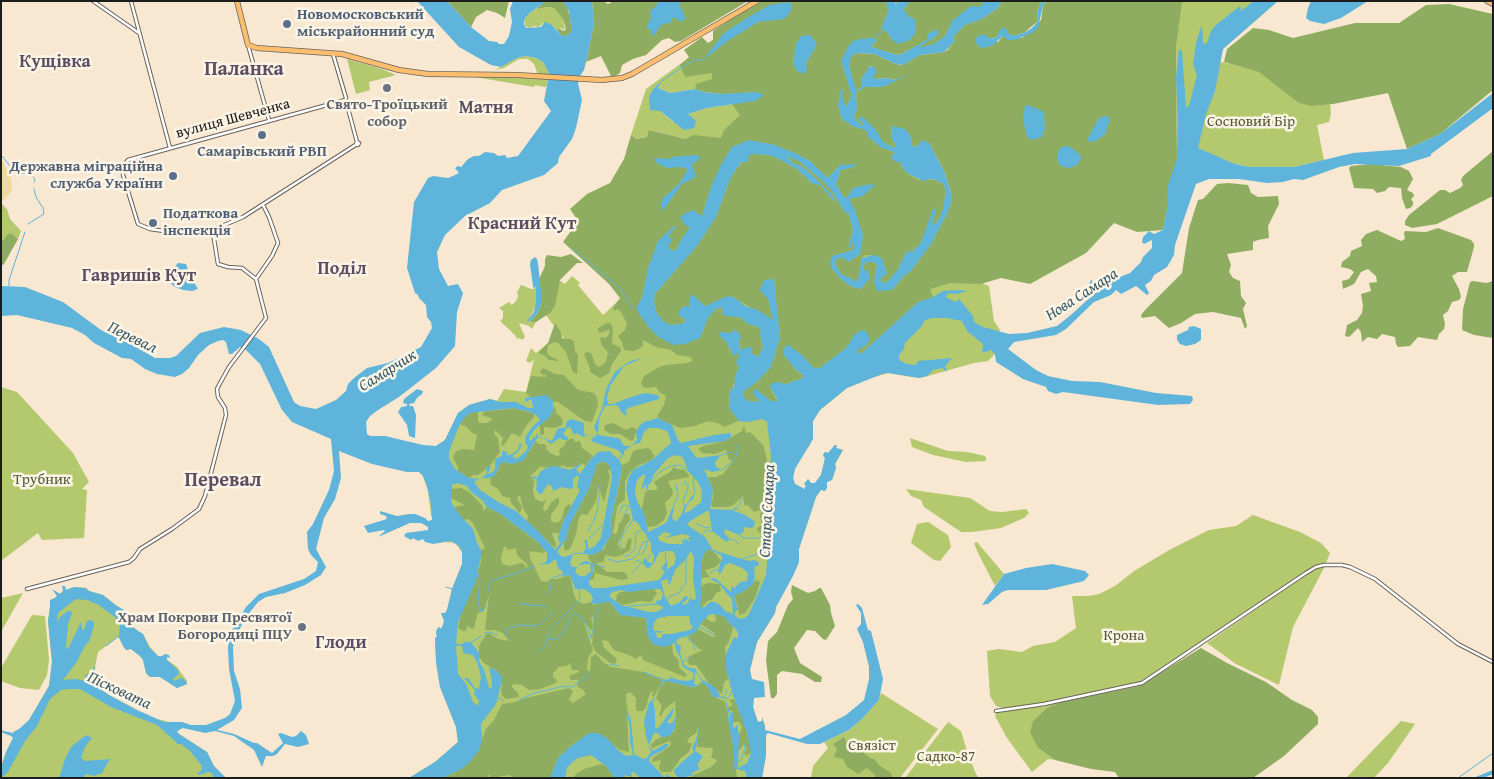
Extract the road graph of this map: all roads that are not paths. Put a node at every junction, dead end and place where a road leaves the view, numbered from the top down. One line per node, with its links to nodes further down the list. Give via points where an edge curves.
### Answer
1 (93, 1): 7 (street)
2 (131, 1): 7 (street)
3 (237, 1): 8 (highway)
4 (757, 1): 9 (highway, via 632,74 613,80 418,73)
5 (1487, 1): 6 (highway)
6 (1493, 4)
7 (139, 33): 12 (street)
8 (248, 45): 9 (highway); 11 (street)
9 (331, 52): 10 (street)
10 (346, 100): 11 (street, вулиця Шевченка); 13 (street, via 357,143)
11 (269, 120): 12 (street, вулиця Шевченка)
12 (170, 148): 14 (street, вулиця Шевченка, via 128,160 123,166 136,219 143,226 164,231)
13 (263, 204): 14 (street, via 238,220); 15 (street, via 278,243)
14 (208, 230): 15 (street, via 212,232 218,264 242,268)
15 (256, 279): 16 (street, via 266,318 222,379 217,393 226,411 197,511 140,549 129,562)
16 (27, 589)
17 (1493, 662): 18 (street, via 1458,644 1375,580 1350,567 1331,564 1316,567 1142,683)
18 (996, 711)

